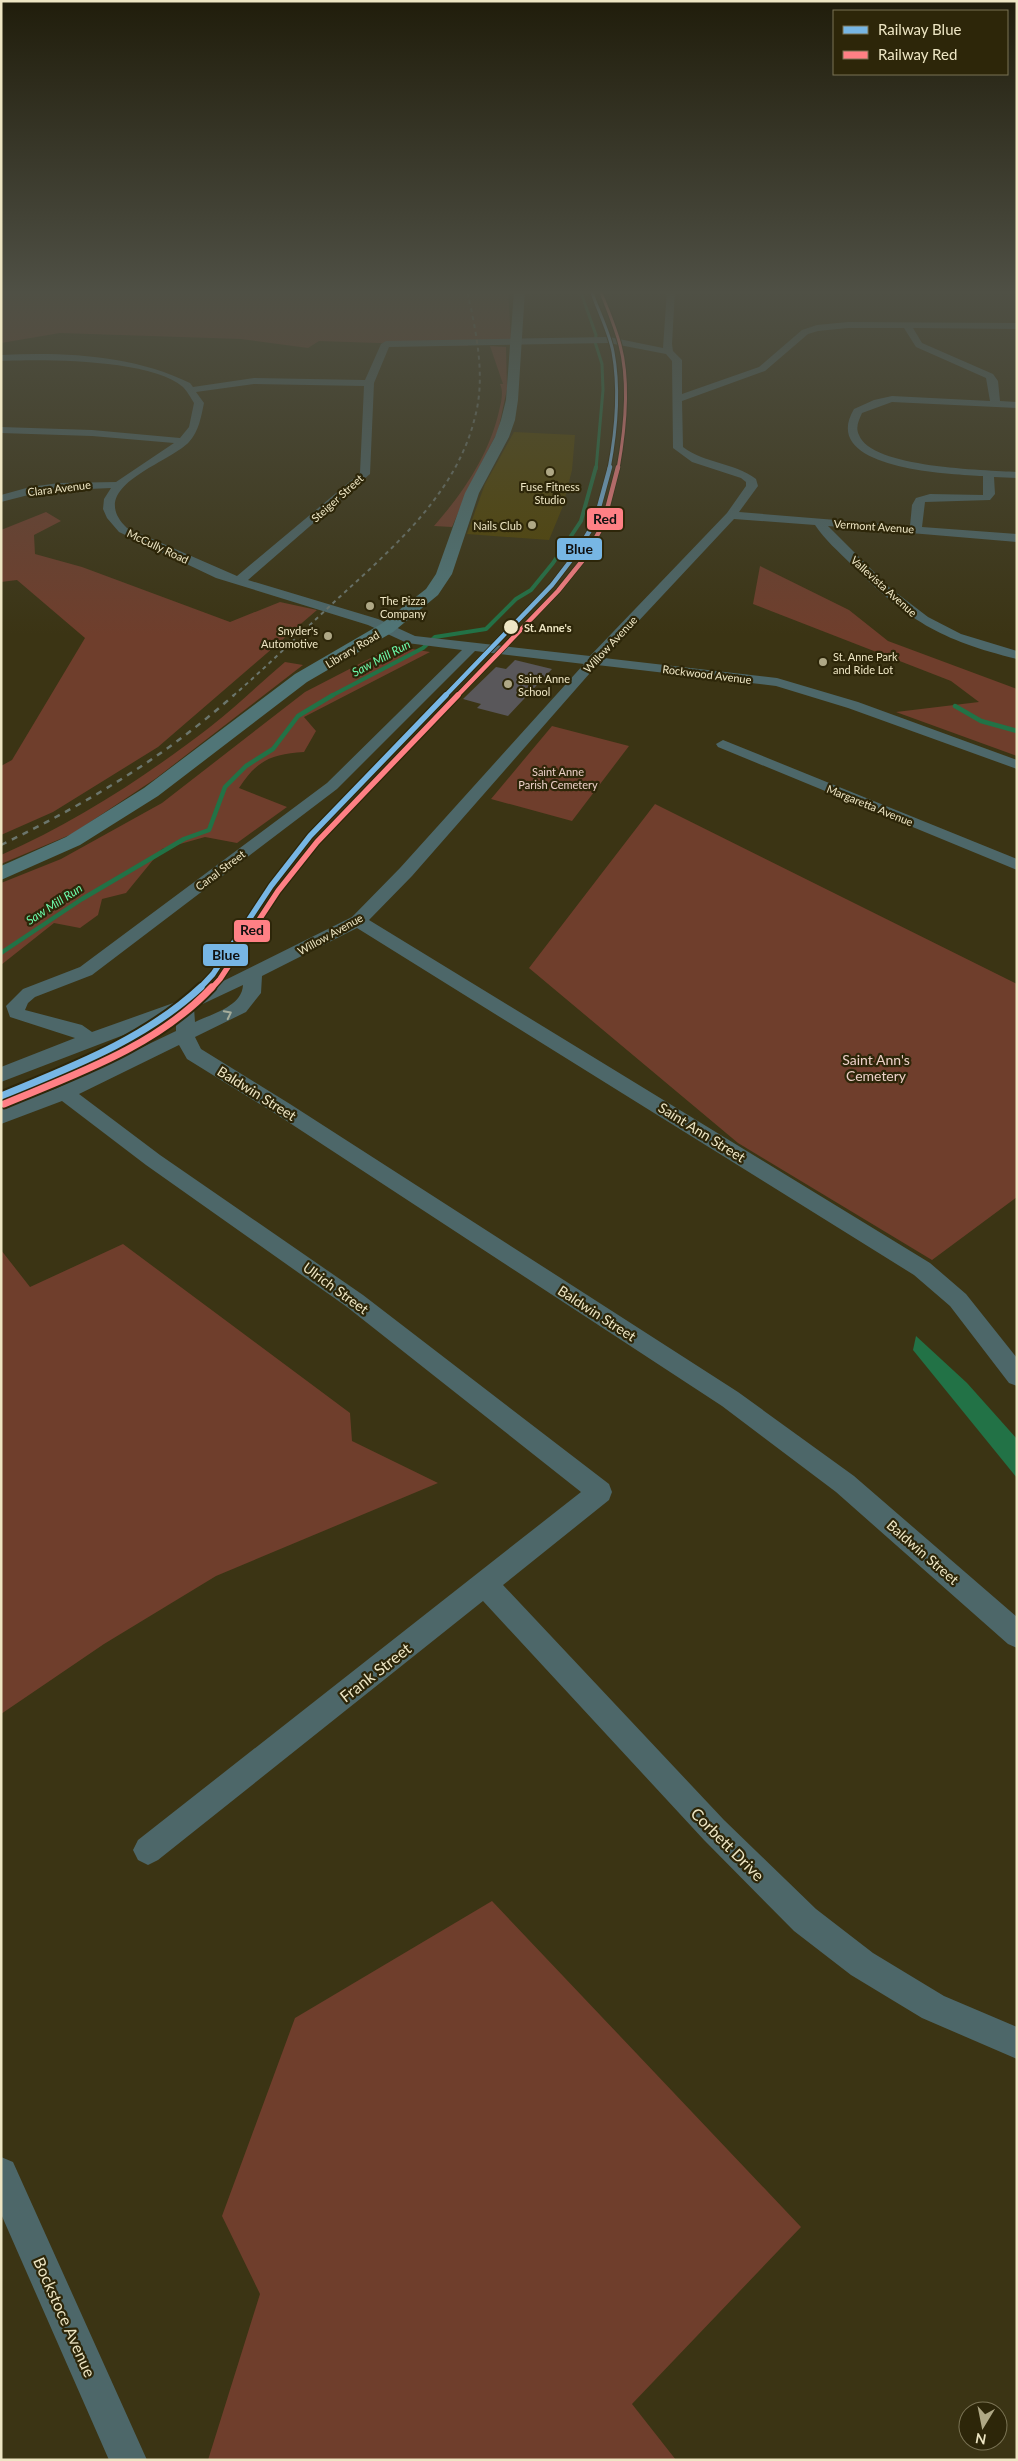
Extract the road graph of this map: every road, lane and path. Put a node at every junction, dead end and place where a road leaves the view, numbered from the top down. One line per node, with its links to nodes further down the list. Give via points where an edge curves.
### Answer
1 (197, 405): 7 (street, via 198,416)
2 (368, 405): 16 (street, Steiger Street, via 365,474)
3 (510, 405): 17 (main road, Library Road, via 502,437 472,492 444,574 432,592)
4 (678, 405): 12 (street, Willow Avenue, via 678,448 694,459 752,481 752,486)
5 (872, 405): 8 (street, via 858,411 852,425 857,441 872,453 935,469)
6 (1, 430): 7 (street)
7 (184, 440): 10 (street, via 164,457)
8 (988, 473): 9 (street); 14 (street, via 989,494 986,498 930,497 920,500)
9 (1017, 475)
10 (119, 485): 11 (street, Clara Avenue, via 80,484); 16 (street, McCully Road, via 108,508 112,520 123,530)
11 (1, 499)
12 (731, 515): 13 (street, Vermont Avenue); 20 (street, Willow Avenue)
13 (819, 522): 14 (street, Vermont Avenue); 19 (street, Vallevista Avenue, via 826,533 923,620 940,629)
14 (916, 529): 15 (street, Vermont Avenue)
15 (1017, 538)
16 (239, 582): 17 (street, McCully Road, via 338,610)
17 (387, 628): 18 (street, Rockwood Avenue, via 412,640); 24 (main road, Library Road, via 302,678 120,812 73,841)
18 (471, 648): 20 (street, Rockwood Avenue); 29 (street, Canal Street, via 332,786 86,971 28,993 15,1006 16,1013 22,1016 76,1030)
19 (1017, 655)
20 (593, 661): 22 (street, Rockwood Avenue, via 777,682 845,702); 25 (street, Willow Avenue, via 406,872)
21 (723, 744): 23 (street, Margaretta Avenue)
22 (1017, 765)
23 (1017, 865)
24 (1, 874)
25 (358, 920): 26 (street, Willow Avenue); 33 (street, Saint Ann Street, via 922,1269 958,1300)
26 (253, 974): 27 (street, Willow Avenue); 28 (street, one-way to 26, via 240,1008 252,992)
27 (185, 1006): 28 (street); 29 (street, Willow Avenue)
28 (185, 1036): 31 (street); 36 (street, Baldwin Street, via 194,1054 283,1108 730,1399 845,1484)
29 (91, 1039): 30 (street, Willow Avenue)
30 (1, 1075)
31 (64, 1093): 32 (street); 34 (street, Ulrich Street, via 153,1160 356,1301)
32 (1, 1117)
33 (1017, 1376)
34 (600, 1492): 35 (street, Frank Street)
35 (486, 1585): 37 (street, Frank Street); 38 (street, Corbett Drive, via 714,1830 805,1920 862,1964 932,2007)
36 (1017, 1635)
37 (148, 1850)
38 (1017, 2043)
39 (1, 2174): 40 (street, Bockstoce Avenue)
40 (128, 2460)

